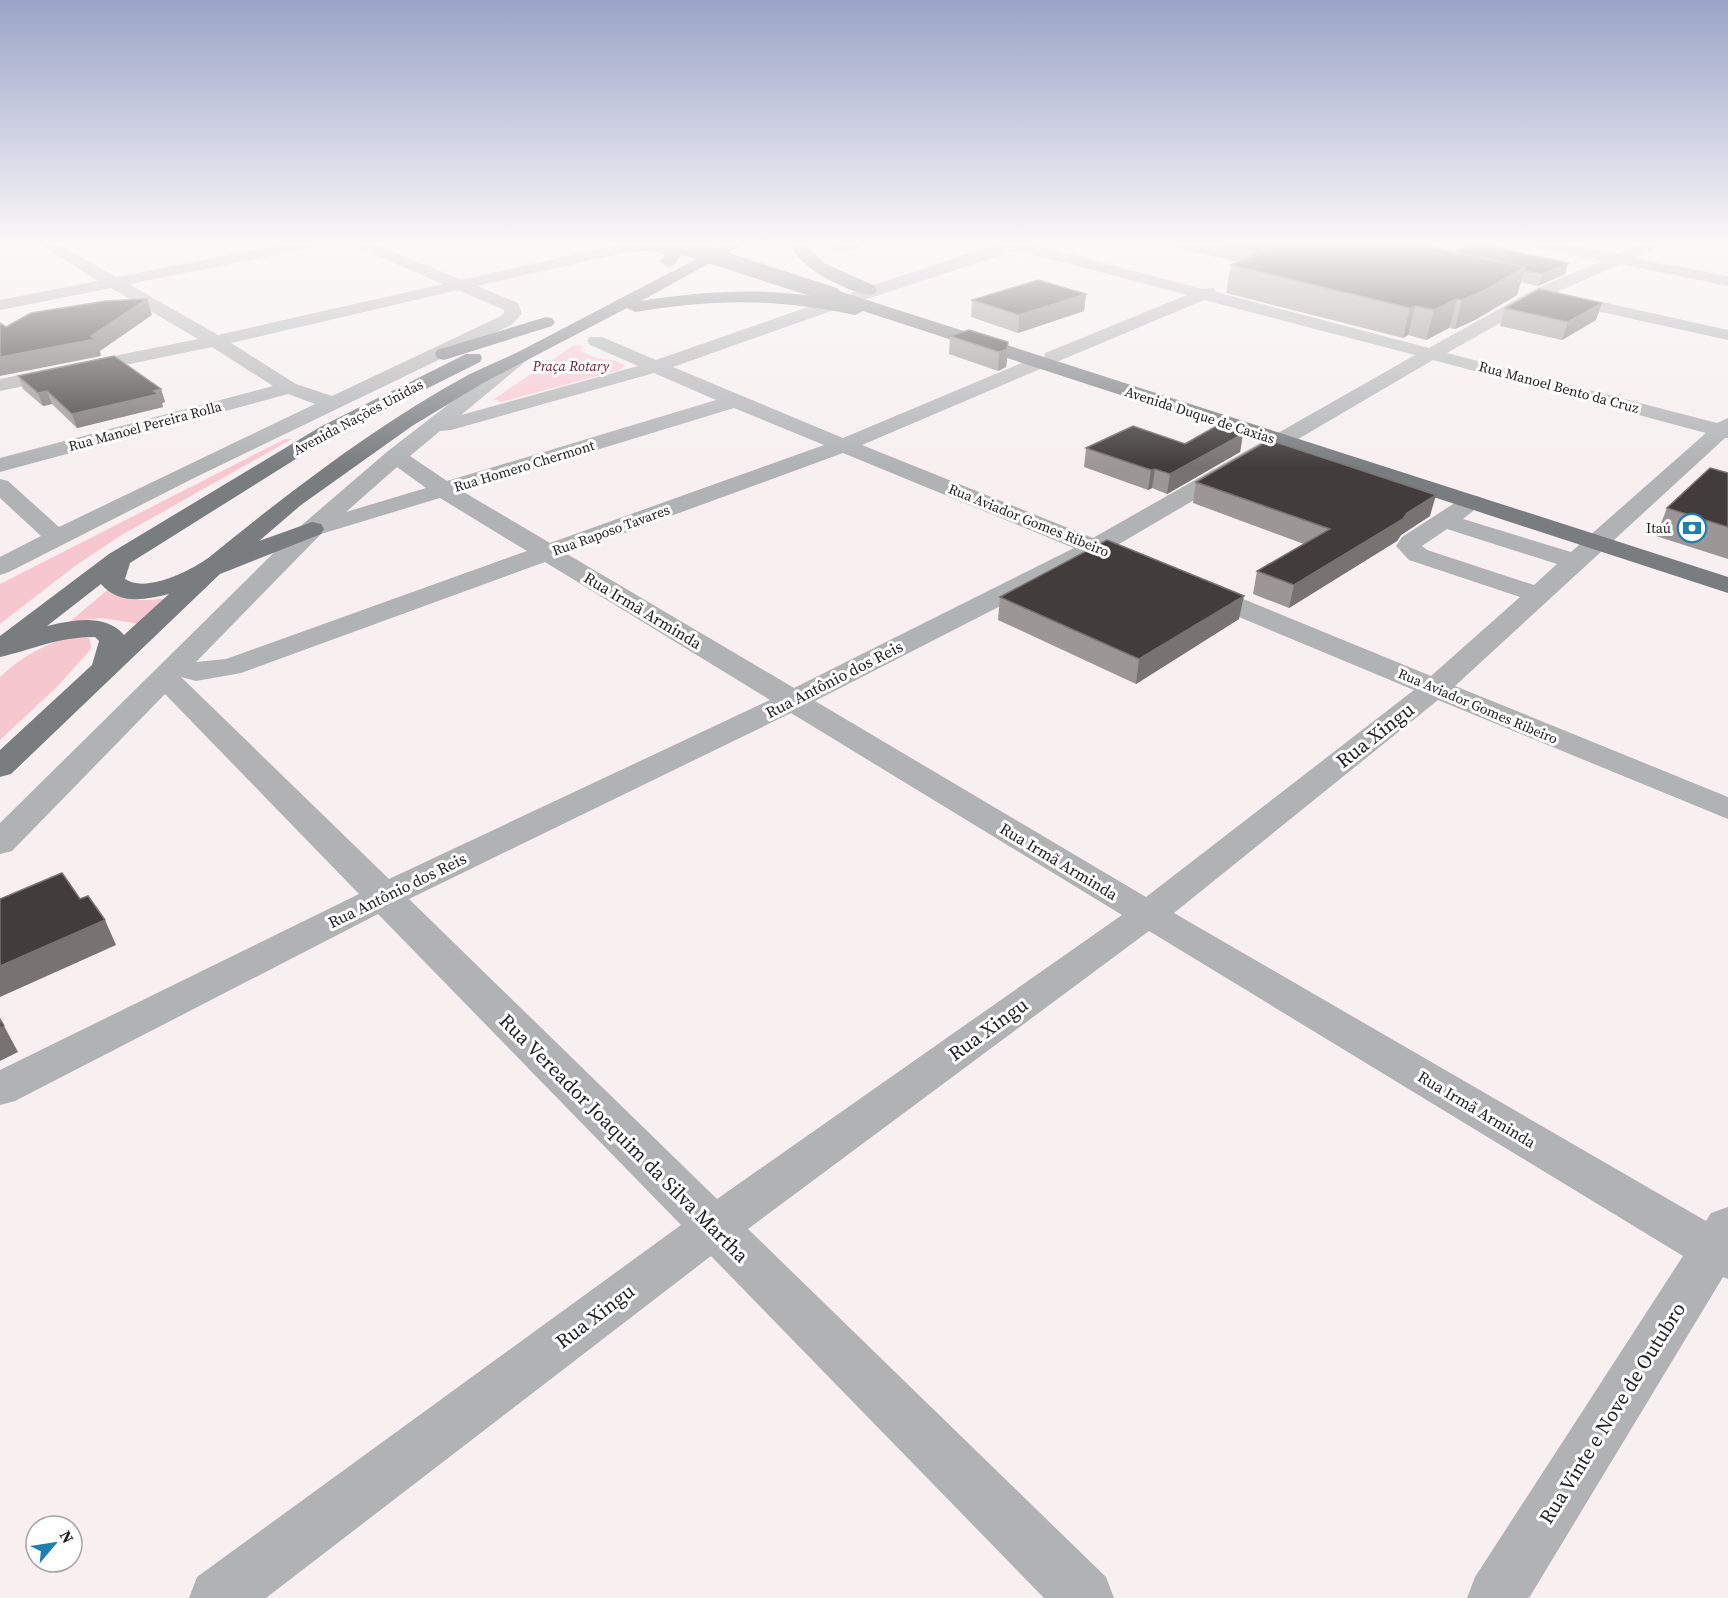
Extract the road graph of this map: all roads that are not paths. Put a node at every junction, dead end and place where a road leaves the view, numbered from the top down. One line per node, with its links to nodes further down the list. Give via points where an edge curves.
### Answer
1 (176, 318): 15 (street)
2 (317, 318): 15 (street)
3 (509, 318): 19 (street, Avenida Nações Unidas)
4 (555, 318): 13 (main road, Avenida Nações Unidas)
5 (584, 318): 18 (main road, Avenida Nações Unidas)
6 (789, 318): 21 (street)
7 (905, 318): 20 (main road, Avenida Duque de Caxias)
8 (931, 318): 20 (main road, Avenida Duque de Caxias)
9 (1146, 318): 20 (street, Rua Raposo Tavares)
10 (1292, 318): 17 (street, Rua Manoel Bento da Cruz)
11 (1497, 318): 17 (street, Rua Antônio dos Reis)
12 (1650, 318): 14 (street)
13 (546, 322): 19 (main road); 28 (main road, Avenida Nações Unidas)
14 (1728, 335)
15 (215, 341): 22 (street); 23 (street)
16 (596, 341): 21 (street, Rua Aviador Gomes Ribeiro)
17 (1431, 354): 26 (street, Rua Manoel Bento da Cruz); 29 (street, Rua Antônio dos Reis)
18 (522, 357): 27 (street, Avenida Nações Unidas); 46 (main road, Avenida Nações Unidas, via 476,379 405,422 293,500)
19 (430, 358): 25 (street, Avenida Nações Unidas)
20 (1045, 360): 29 (main road, Avenida Duque de Caxias); 30 (street, Rua Raposo Tavares)
21 (655, 367): 24 (street, Rua Aviador Gomes Ribeiro); 27 (street)
22 (0, 385)
23 (290, 388): 25 (street); 32 (street, Rua Manoel Pereira Rolla)
24 (735, 401): 30 (street, Rua Aviador Gomes Ribeiro); 34 (street, Rua Homero Chermont)
25 (332, 403): 28 (main road); 38 (street, Avenida Nações Unidas)
26 (1726, 428): 39 (street, Rua Xingu)
27 (431, 430): 31 (street, Avenida Nações Unidas)
28 (327, 431): 43 (main road, Avenida Nações Unidas)
29 (1286, 437): 35 (main road, Avenida Duque de Caxias); 39 (main road, Avenida Duque de Caxias); 40 (street, Rua Antônio dos Reis)
30 (843, 445): 40 (street, Rua Aviador Gomes Ribeiro); 42 (street, Rua Raposo Tavares)
31 (396, 456): 34 (street, Rua Irmã Arminda); 37 (street, Avenida Nações Unidas)
32 (0, 465)
33 (0, 486): 38 (street)
34 (445, 491): 37 (street, Rua Homero Chermont); 42 (street, Rua Irmã Arminda)
35 (1472, 502): 36 (street); 39 (main road, Avenida Duque de Caxias)
36 (1446, 521): 39 (street); 50 (street, via 1411,542 1410,549)
37 (312, 530): 46 (main road); 53 (street, Avenida Nações Unidas)
38 (56, 537): 41 (street); 45 (street, Avenida Nações Unidas)
39 (1594, 545): 47 (main road, Avenida Duque de Caxias); 49 (main road, Avenida Duque de Caxias); 50 (street, Rua Xingu)
40 (1096, 547): 44 (street, Rua Aviador Gomes Ribeiro); 55 (street, Rua Antônio dos Reis)
41 (0, 553)
42 (548, 553): 53 (street, Rua Raposo Tavares, via 231,667); 55 (street, Rua Irmã Arminda)
43 (118, 559): 46 (main road, via 112,580 137,593 181,583); 51 (main road, Avenida Nações Unidas)
44 (1129, 561)
45 (0, 567)
46 (211, 568): 52 (main road, Avenida Nações Unidas)
47 (1728, 572)
48 (1172, 579): 54 (street, Rua Aviador Gomes Ribeiro)
49 (1728, 585)
50 (1539, 595): 54 (street, Rua Xingu)
51 (1, 647): 52 (main road, via 69,629 102,629 113,639)
52 (105, 669): 56 (main road, Avenida Nações Unidas)
53 (172, 671): 58 (street, Avenida Nações Unidas); 59 (street, Rua Vereador Joaquim da Silva Martha)
54 (1435, 688): 57 (street, Rua Aviador Gomes Ribeiro); 60 (street, Rua Xingu)
55 (794, 700): 59 (street, Rua Antônio dos Reis); 60 (street, Rua Irmã Arminda)
56 (0, 767)
57 (1728, 809)
58 (0, 843)
59 (382, 897): 61 (street, Rua Antônio dos Reis); 62 (street, Rua Vereador Joaquim da Silva Martha)
60 (1148, 914): 62 (street, Rua Xingu); 63 (street, Rua Irmã Arminda)
61 (0, 1089)
62 (714, 1227): 64 (street, Rua Xingu); 65 (street, Rua Vereador Joaquim da Silva Martha)
63 (1723, 1245): 66 (street, Rua Vinte e Nove de Outubro)
64 (218, 1598)
65 (1085, 1598)
66 (1496, 1598)

